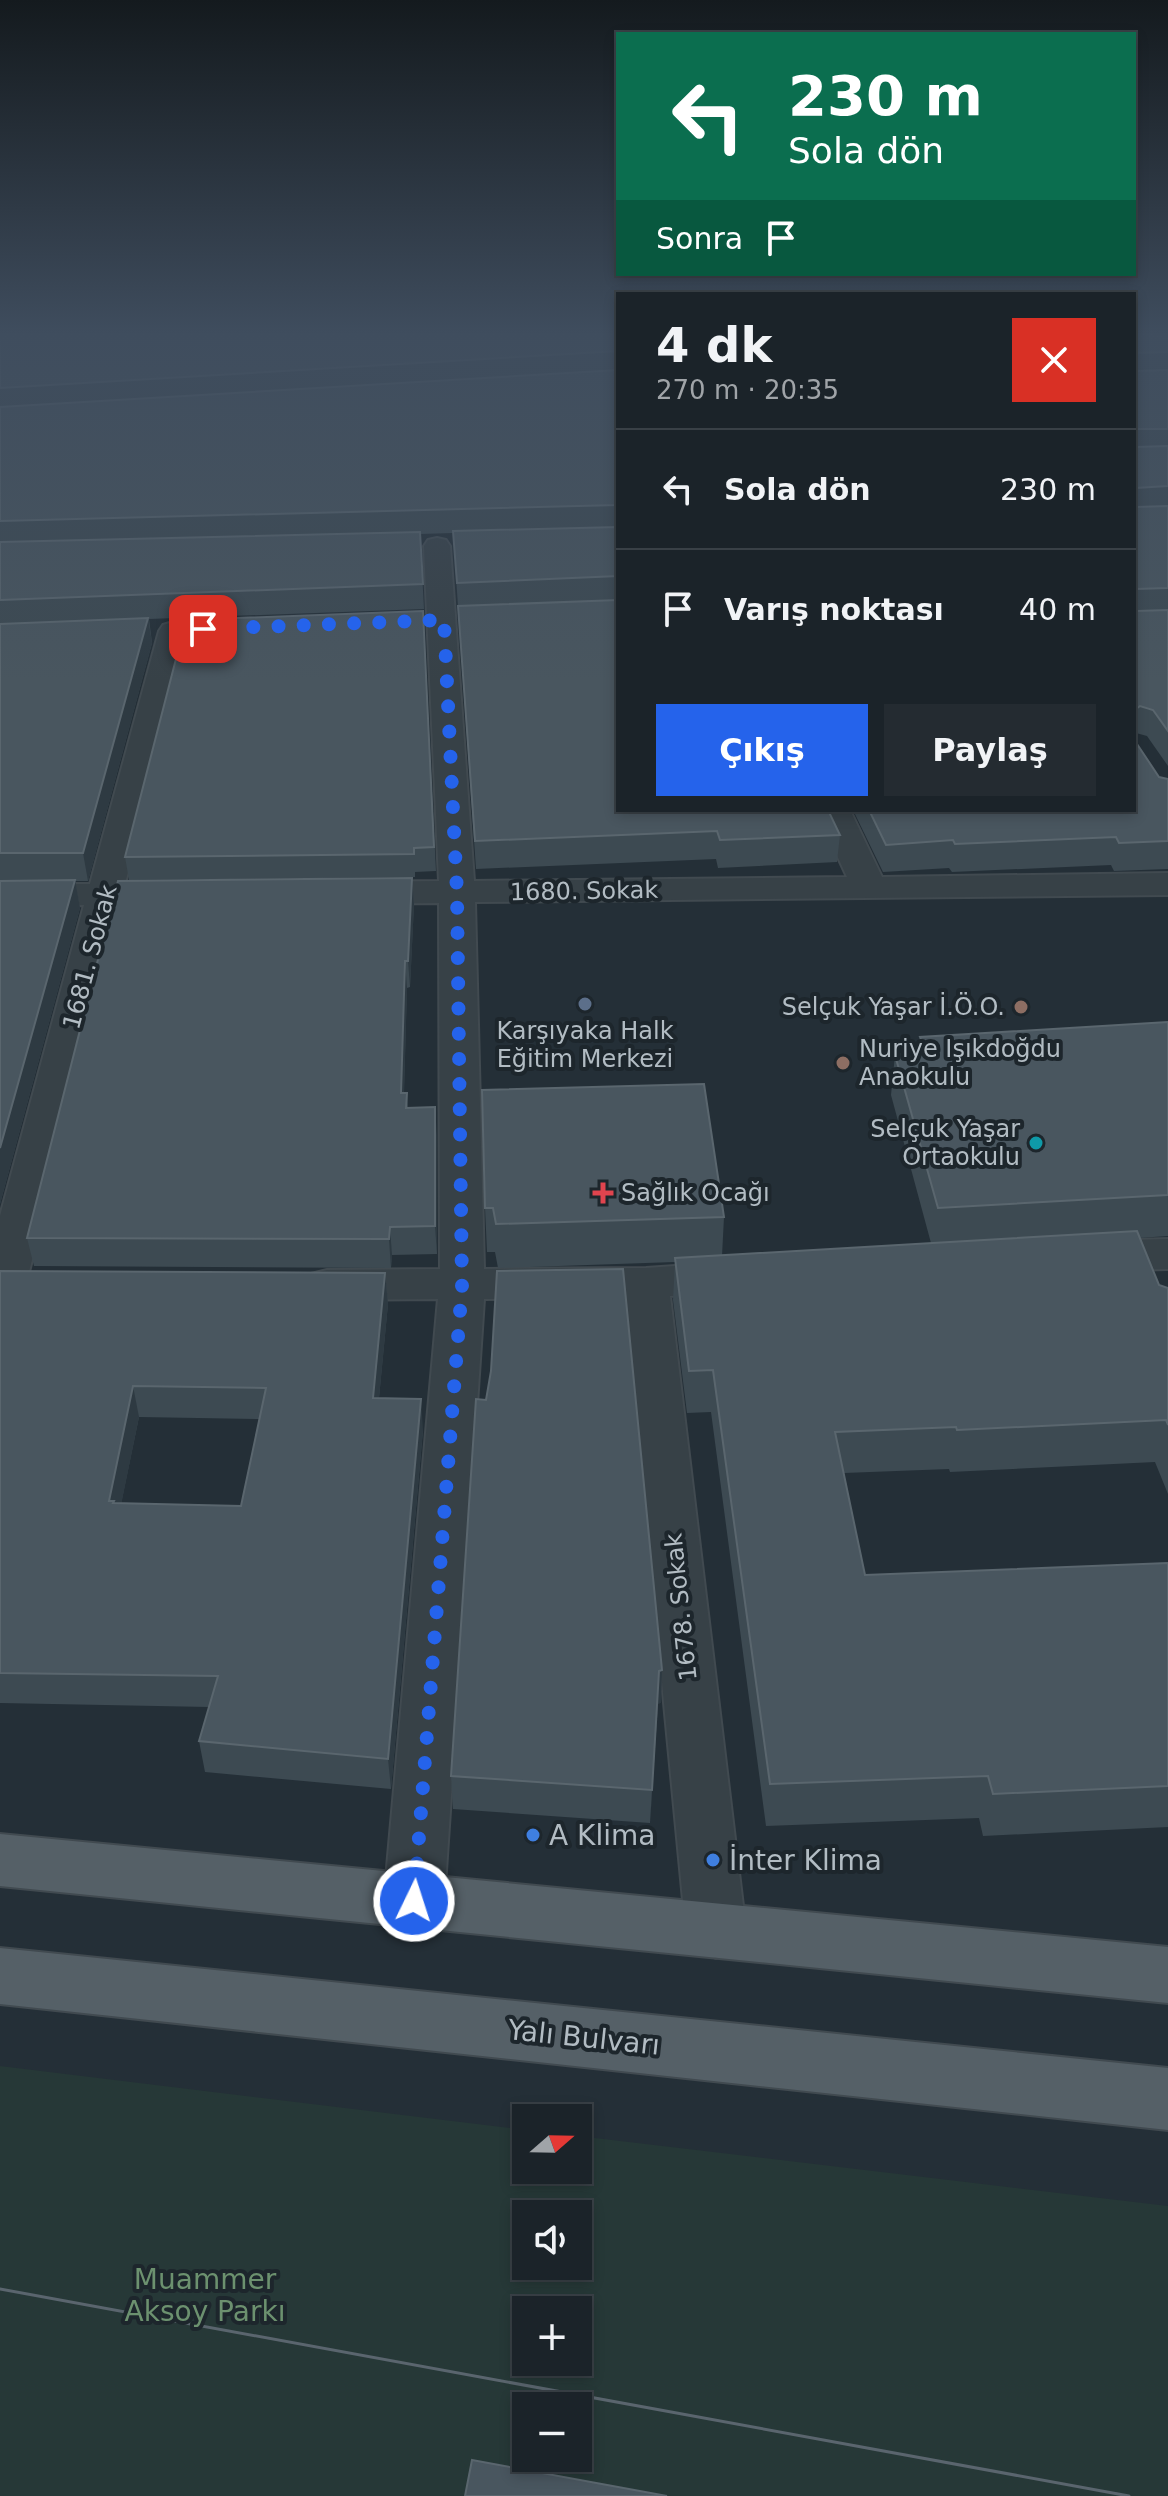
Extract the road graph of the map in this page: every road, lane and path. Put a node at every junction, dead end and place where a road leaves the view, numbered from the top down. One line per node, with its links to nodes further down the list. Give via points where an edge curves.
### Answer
1 (436, 546): 7 (street)
2 (173, 631): 8 (street, 1681. Sokak)
3 (834, 812): 5 (street)
4 (1168, 884): 5 (street, 1680. Sokak)
5 (870, 889): 7 (street, 1680. Sokak)
6 (314, 893): 7 (street, 1680. Sokak)
7 (457, 893): 18 (street)
8 (106, 894): 9 (street); 10 (street); 15 (street, 1681. Sokak)
9 (202, 894)
10 (0, 895)
11 (1051, 1258): 12 (street)
12 (1157, 1266)
13 (770, 1275): 14 (street)
14 (646, 1283): 18 (street); 21 (street, 1678. Sokak)
15 (2, 1284): 16 (street)
16 (52, 1284)
17 (288, 1285): 18 (street)
18 (462, 1286): 20 (street)
19 (0, 1860): 20 (main road)
20 (414, 1901): 21 (main road)
21 (716, 1931): 22 (main road)
22 (1168, 1975)
23 (0, 1976): 24 (main road, Yalı Bulvarı)
24 (1168, 2099)

